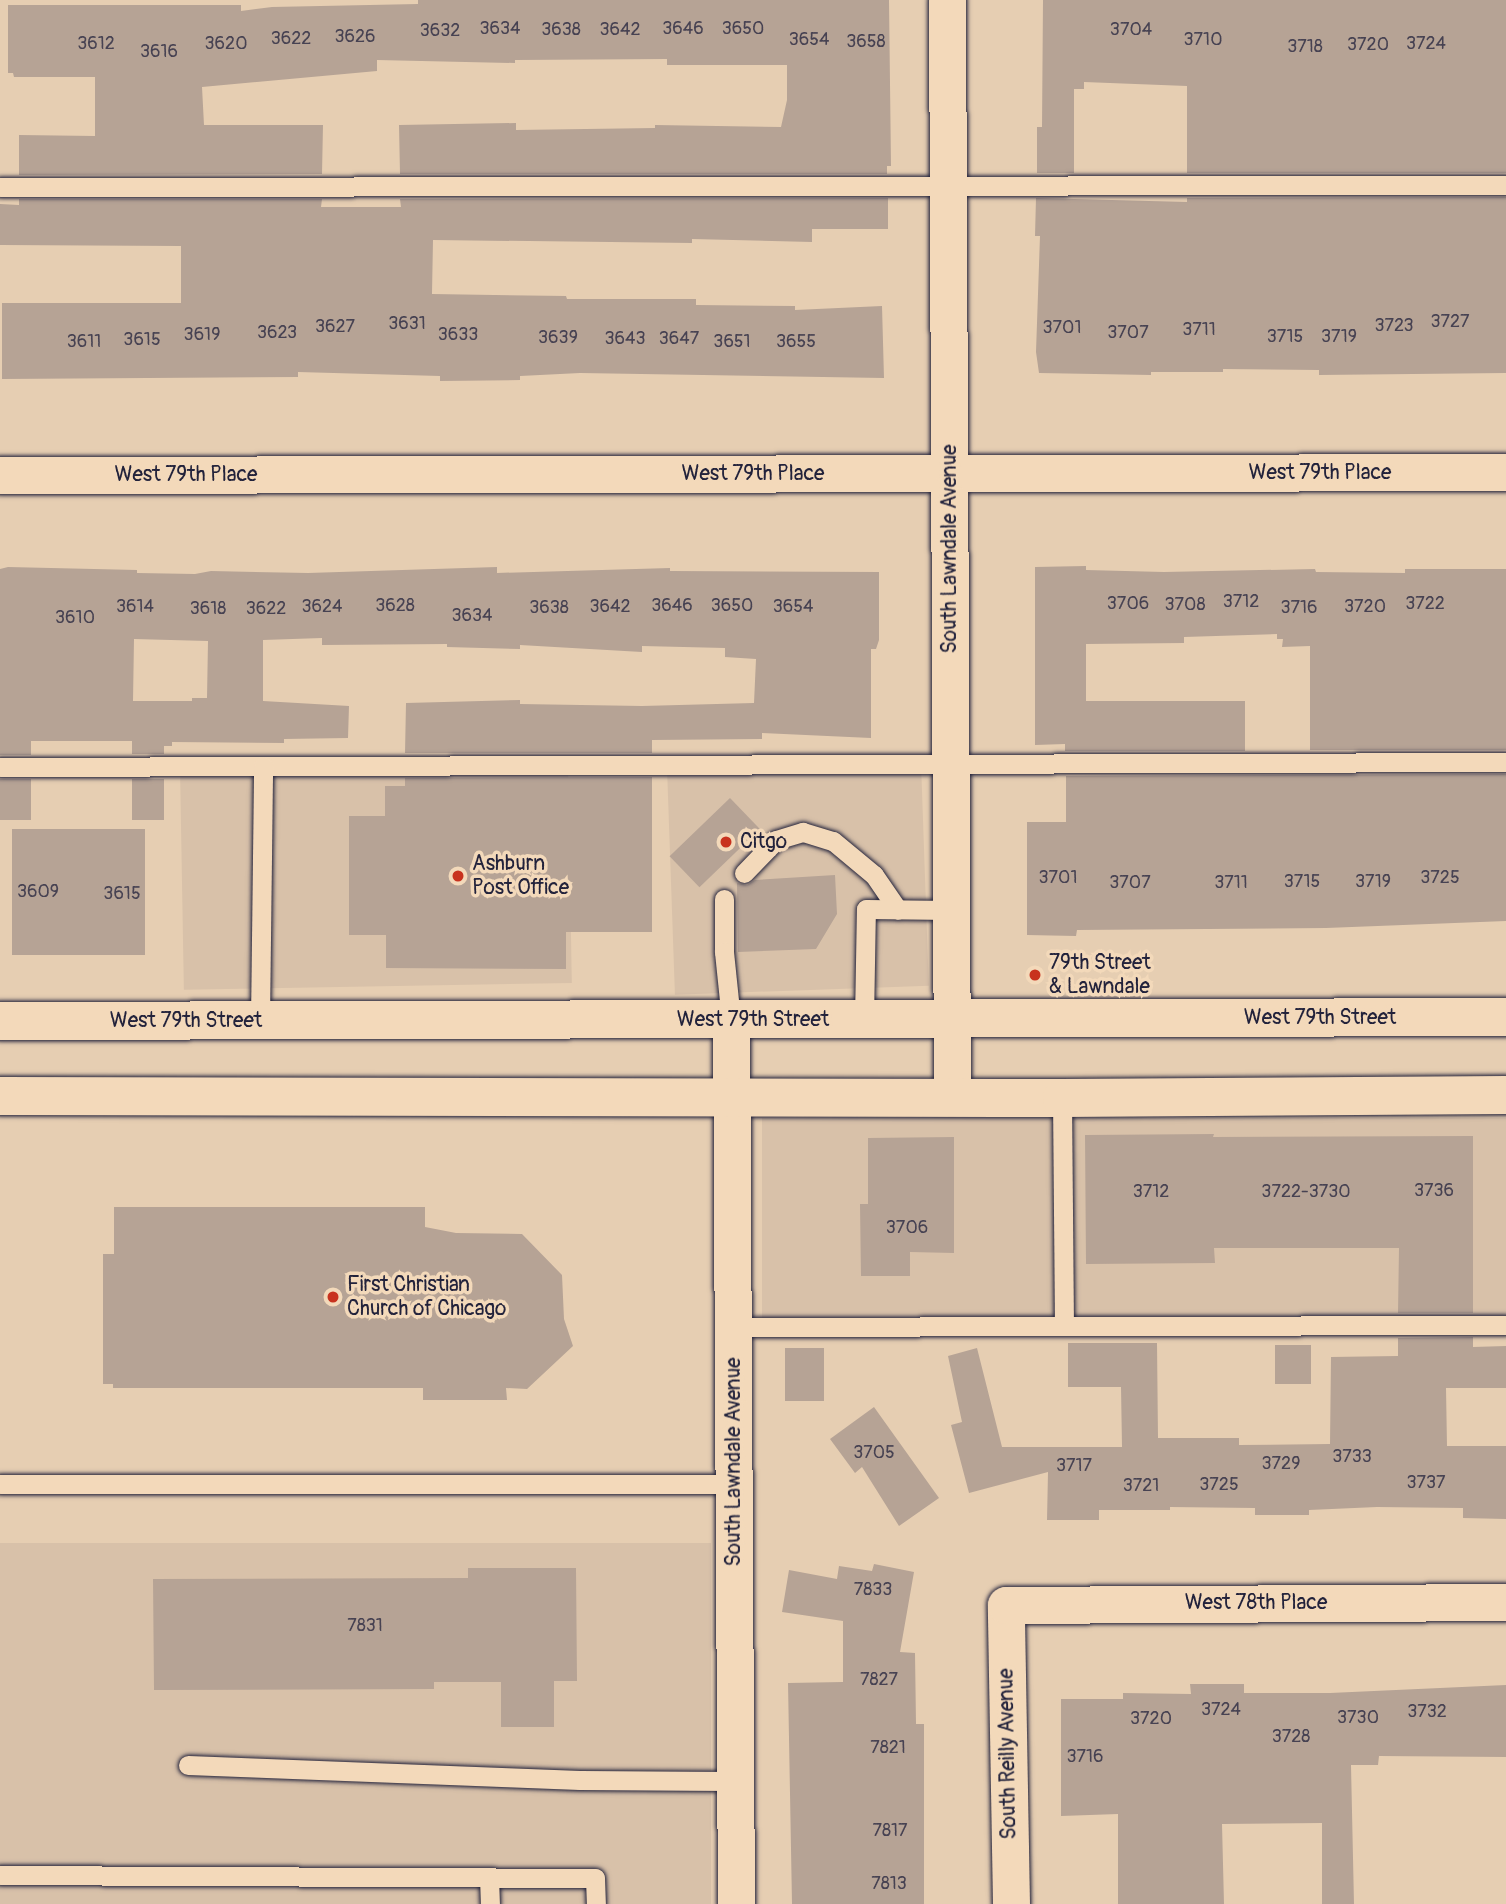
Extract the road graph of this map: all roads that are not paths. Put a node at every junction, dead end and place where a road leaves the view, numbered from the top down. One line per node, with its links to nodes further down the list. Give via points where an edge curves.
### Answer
1 (947, 0): 2 (street, South Lawndale Avenue)
2 (948, 185): 3 (lane); 4 (lane); 6 (street, South Lawndale Avenue)
3 (1506, 185)
4 (0, 187)
5 (1506, 472): 6 (street, West 79th Place)
6 (950, 474): 7 (street, West 79th Place); 9 (street, South Lawndale Avenue)
7 (0, 475)
8 (1506, 762): 9 (lane)
9 (951, 763): 10 (lane); 15 (street, South Lawndale Avenue)
10 (263, 766): 11 (lane); 21 (lane)
11 (0, 767)
12 (744, 873): 14 (lane, via 776,839 803,832 833,841 874,875)
13 (724, 899): 18 (lane)
14 (898, 910): 15 (lane); 19 (lane, via 866,909)
15 (951, 910): 17 (street, South Lawndale Avenue)
16 (1506, 1017): 17 (main road, West 79th Street)
17 (952, 1019): 19 (main road, West 79th Street); 25 (street, South Lawndale Avenue)
18 (731, 1020): 19 (main road, West 79th Street); 21 (main road, West 79th Street); 24 (street, South Lawndale Avenue)
19 (864, 1020)
20 (0, 1021): 21 (main road, West 79th Street)
21 (260, 1021)
22 (1506, 1094): 26 (main road)
23 (0, 1096): 24 (main road)
24 (732, 1097): 25 (main road); 29 (street, South Lawndale Avenue)
25 (953, 1097): 26 (main road)
26 (1062, 1098): 28 (lane)
27 (1506, 1325): 28 (lane)
28 (1064, 1326): 29 (lane)
29 (733, 1327): 31 (street, South Lawndale Avenue)
30 (0, 1484): 31 (lane)
31 (734, 1484): 35 (street, South Lawndale Avenue)
32 (1506, 1602): 33 (street, West 78th Place)
33 (1006, 1605): 41 (street, South Reilly Avenue)
34 (188, 1765): 35 (lane, via 580,1780)
35 (735, 1781): 40 (street, South Lawndale Avenue)
36 (0, 1875): 37 (lane)
37 (489, 1877): 38 (lane); 39 (lane, via 595,1878)
38 (490, 1904)
39 (596, 1904)
40 (736, 1904)
41 (1011, 1904)

